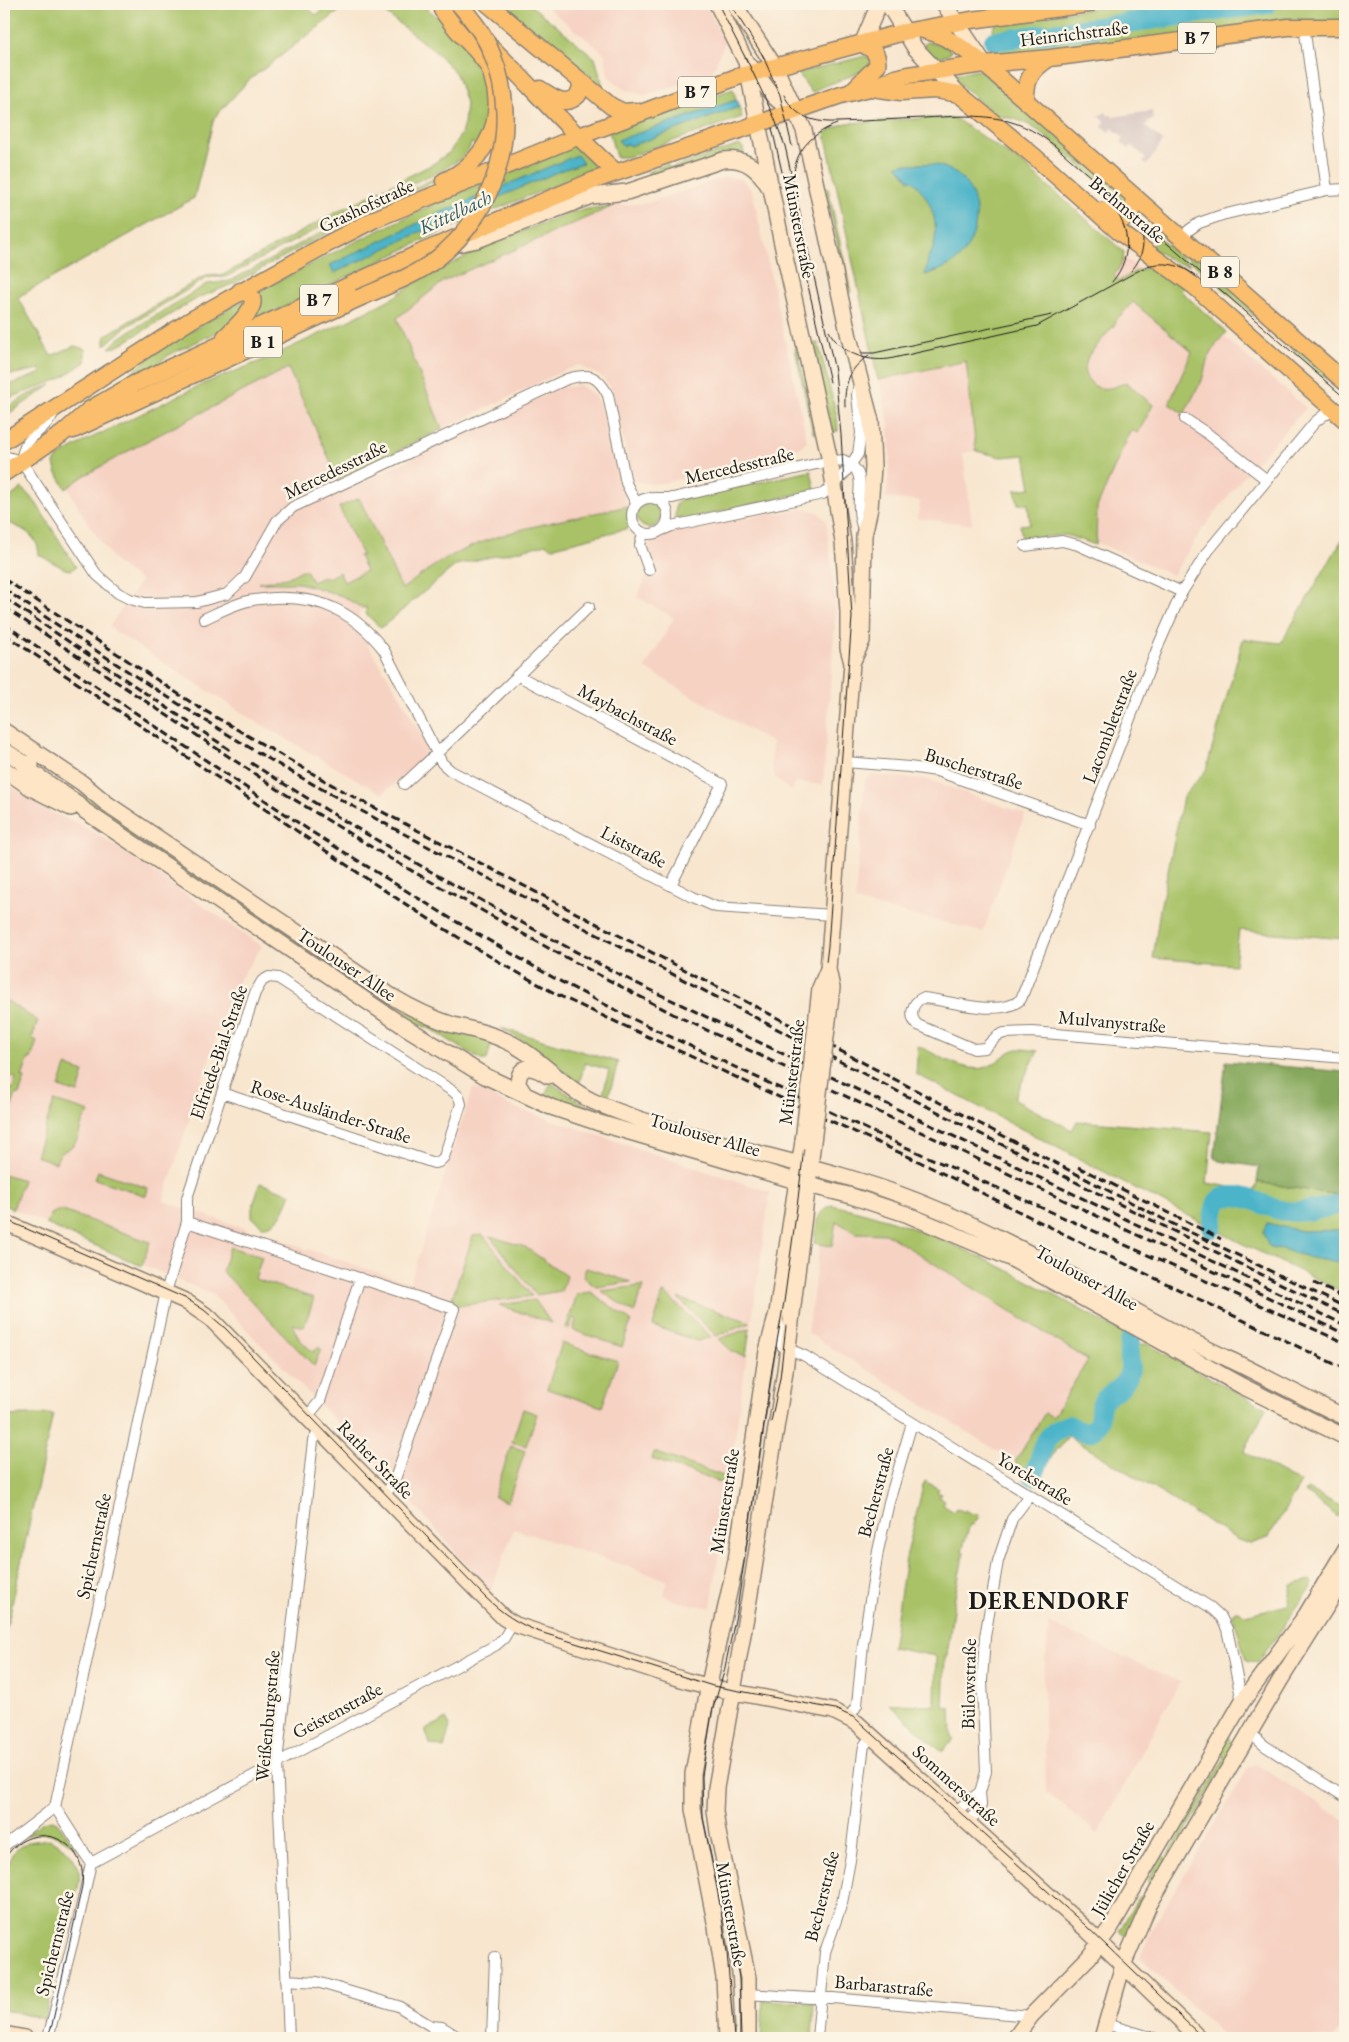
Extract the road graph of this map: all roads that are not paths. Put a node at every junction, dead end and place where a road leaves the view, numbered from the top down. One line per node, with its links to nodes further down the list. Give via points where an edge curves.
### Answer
1 (459, 4): 47 (main road, B 1, bridge, via 483,35 492,54 505,112 500,160 481,208 466,232 422,268)
2 (488, 4): 21 (main road)
3 (717, 4): 18 (main road, Münsterstraße)
4 (734, 4): 17 (main road, Münsterstraße)
5 (879, 4): 14 (main road)
6 (888, 4): 12 (main road, Brehmstraße)
7 (944, 4): 13 (main road)
8 (1089, 4): 13 (main road, Heinrichstraße / B 7)
9 (438, 7): 20 (main road, via 481,38); 37 (main road, via 490,67 497,106 492,133 479,156 462,171 398,202)
10 (1304, 26): 11 (main road, Heinrichstraße / B 7); 15 (main road, Heinrichstraße / B 7); 34 (street)
11 (1345, 27)
12 (912, 31): 13 (main road, Heinrichstraße / B 7); 13 (main road, Brehmstraße); 14 (main road, Heinrichstraße / B 7); 19 (main road, Brehmstraße, via 915,48)
13 (962, 36): 16 (main road, Brehmstraße); 19 (main road, via 960,55)
14 (862, 44): 17 (main road, Heinrichstraße / B 7); 23 (main road, via 877,55 877,66)
15 (1050, 58): 16 (main road, Heinrichstraße / B 7); 25 (main road, via 1031,74 1026,86)
16 (984, 64): 19 (main road, Heinrichstraße / B 7); 25 (main road, Brehmstraße / B 8)
17 (775, 67): 18 (main road, Grashofstraße / B 7); 27 (main road, Münsterstraße)
18 (750, 69): 26 (main road, Grashofstraße / B 7); 27 (main road, via 774,98); 28 (main road, Münsterstraße)
19 (937, 70): 22 (main road, Heinrichstraße / B 7, via 895,78); 24 (main road, Brehmstraße)
20 (525, 80): 21 (main road, via 559,101 576,98); 29 (main road)
21 (580, 81): 26 (main road, via 617,110)
22 (870, 88): 23 (main road, Heinrichstraße / B 7); 24 (main road, Heinrichstraße / B 8)
23 (851, 92): 27 (main road, Heinrichstraße / B 7)
24 (959, 94): 36 (main road, Brehmstraße / B 8)
25 (1026, 100): 35 (main road, Brehmstraße / B 8)
26 (646, 110): 29 (main road, Grashofstraße / B 7)
27 (795, 110): 28 (main road, B 7); 42 (main road, Münsterstraße, via 804,130)
28 (759, 123): 30 (main road, B 7); 33 (main road, Münsterstraße)
29 (579, 139): 30 (main road); 37 (main road, Grashofstraße / B 7)
30 (612, 168): 31 (main road, via 634,184); 39 (main road, B 7)
31 (647, 186): 33 (main road, via 733,159 761,173); 39 (main road, via 591,196 477,240)
32 (1345, 189): 34 (street)
33 (771, 190): 51 (main road, Münsterstraße)
34 (1327, 190): 38 (street, via 1222,215 1199,223)
35 (1134, 195): 36 (main road, via 1132,213 1124,219); 38 (main road, Brehmstraße / B 8)
36 (1096, 210): 45 (main road, Brehmstraße / B 8, via 1127,238 1194,286)
37 (375, 219): 40 (main road, Grashofstraße)
38 (1182, 238): 43 (main road, Brehmstraße / B 8)
39 (422, 252): 41 (main road, B 7)
40 (240, 291): 41 (main road, via 251,298 251,309); 44 (main road, Grashofstraße)
41 (216, 347): 47 (main road, B 7, via 122,390 89,410)
42 (860, 379): 52 (street, Münsterstraße, via 856,395 861,433 858,454); 62 (main road, Münsterstraße, via 873,443 870,508)
43 (1345, 382)
44 (58, 406): 48 (main road, Grashofstraße); 50 (street, via 50,420 26,443)
45 (1342, 413): 54 (street, Lacombletstraße, via 1319,418)
46 (1185, 419): 54 (street)
47 (62, 434): 50 (main road, B 7)
48 (4, 441)
49 (4, 456): 50 (street)
50 (21, 461): 53 (main road, B 7); 58 (street, Mercedesstraße, via 97,575 118,593 145,604 197,602 227,594 245,577 277,521 293,507 566,379 581,375 589,375 600,382 608,395 626,483)
51 (830, 461): 52 (street, via 843,460); 55 (main road, Münsterstraße); 57 (street, Mercedesstraße, via 673,498)
52 (851, 464): 55 (street, Münsterstraße); 62 (street, Münsterstraße, via 856,468 860,482 859,509)
53 (4, 473)
54 (1266, 480): 65 (street, Lacombletstraße, via 1220,536)
55 (835, 483): 56 (street); 59 (main road, Münsterstraße)
56 (823, 494): 59 (street); 60 (street)
57 (655, 498): 58 (street, Mercedesstraße); 60 (street, Mercedesstraße, via 664,503 668,512 667,523)
58 (636, 503): 61 (street, Mercedesstraße, via 632,518)
59 (837, 506): 68 (main road, Münsterstraße, via 843,542 848,648)
60 (660, 531): 61 (street)
61 (642, 533): 64 (street, Mercedesstraße, via 640,546)
62 (864, 535): 68 (main road, Münsterstraße, via 862,641)
63 (1024, 546): 65 (street, via 1062,541 1078,545)
64 (649, 570)
65 (1182, 592): 79 (street, Lacombletstraße)
66 (589, 607): 69 (street)
67 (204, 619): 72 (street, Liststraße, via 244,602 263,599 292,597 333,607 358,623 384,650)
68 (852, 663): 74 (main road, Münsterstraße)
69 (517, 675): 72 (street); 80 (street, Maybachstraße, via 722,784)
70 (4, 731): 77 (main road)
71 (4, 750): 73 (main road)
72 (438, 754): 76 (street); 80 (street, Liststraße, via 451,771)
73 (22, 762): 77 (main road); 78 (main road)
74 (845, 762): 79 (street, Buscherstraße, via 937,771); 81 (main road, Münsterstraße)
75 (4, 769): 78 (main road, via 48,797)
76 (404, 784)
77 (106, 803): 84 (main road, Toulouser Allee, via 391,996 433,1018 478,1031 528,1052)
78 (85, 811): 86 (main road, Toulouser Allee, via 402,1025 485,1076)
79 (1090, 825): 82 (street, Lacombletstraße, via 1029,982 1018,1002 989,1007 964,1006)
80 (671, 885): 81 (street, Liststraße, via 716,907)
81 (832, 915): 87 (main road, Münsterstraße, bridge, via 828,969 832,988)
82 (919, 998): 83 (street, Mulvanystraße, via 912,1010 915,1023 974,1050 988,1046 1004,1033 1032,1032)
83 (1345, 1058)
84 (562, 1083): 86 (main road, via 537,1068 527,1068 520,1073 518,1080); 87 (main road, Toulouser Allee, via 596,1103 638,1119)
85 (222, 1093): 88 (street, Rose-Ausländer-Straße); 88 (street, Elfriede-Bial-Straße, via 256,993 262,981 269,977 278,978 459,1097 461,1104 444,1157 439,1162); 91 (street, Elfriede-Bial-Straße, via 188,1198)
86 (525, 1095): 89 (main road, Toulouser Allee, via 596,1122)
87 (805, 1161): 89 (main road, Münsterstraße); 97 (main road, Toulouser Allee, via 950,1215 1184,1338)
88 (430, 1163)
89 (802, 1183): 94 (main road, Münsterstraße); 95 (main road, Münsterstraße); 100 (main road, Toulouser Allee, via 906,1214 987,1248 1242,1386)
90 (4, 1222): 93 (main road, Rather Straße)
91 (187, 1222): 92 (street); 93 (street, Elfriede-Bial-Straße)
92 (360, 1278): 96 (street, via 320,1401); 102 (street, via 454,1309 394,1482)
93 (166, 1292): 96 (main road, Rather Straße, via 210,1318); 115 (street, Spichernstraße)
94 (777, 1313): 95 (street, via 782,1346); 106 (main road, Münsterstraße, via 767,1351 736,1560)
95 (786, 1348): 98 (street, Yorckstraße, via 805,1356); 107 (main road, Münsterstraße, via 785,1371)
96 (307, 1417): 99 (main road, Rather Straße)
97 (1345, 1417)
98 (912, 1423): 101 (street, Yorckstraße); 109 (street, Becherstraße, via 878,1551 856,1705)
99 (320, 1430): 102 (main road, Rather Straße); 112 (street, Weißenburgstraße, via 313,1441)
100 (1345, 1437)
101 (1030, 1495): 108 (street, Yorckstraße, via 1194,1595 1216,1612 1227,1629); 113 (street, Bülowstraße, via 1006,1531 985,1638 982,1681 986,1772)
102 (384, 1496): 105 (main road, Rather Straße, via 490,1605)
103 (1345, 1550): 104 (main road)
104 (1337, 1582): 108 (main road, Jülicher Straße); 110 (main road)
105 (513, 1623): 106 (main road, Rather Straße); 112 (street, Geistenstraße, via 496,1645)
106 (709, 1687): 107 (main road, Rather Straße); 136 (main road, Münsterstraße, via 693,1774 692,1798 724,1978)
107 (733, 1692): 109 (main road, Sommersstraße, via 833,1711); 124 (main road, Münsterstraße, via 719,1762 715,1811 748,1978)
108 (1242, 1702): 110 (main road); 120 (main road, Jülicher Straße)
109 (849, 1718): 111 (main road, Sommersstraße)
110 (1250, 1733): 114 (street); 122 (main road, via 1149,1905)
111 (872, 1735): 116 (main road, Sommersstraße); 125 (street, Becherstraße, via 864,1746 851,1856 842,1903 825,1952)
112 (277, 1762): 119 (street, Geistenstraße); 123 (street, Weißenburgstraße)
113 (980, 1792): 116 (street); 117 (street, Bülowstraße, via 979,1811)
114 (1345, 1797)
115 (55, 1806): 118 (street); 119 (street)
116 (956, 1811): 117 (main road, Sommersstraße)
117 (968, 1822): 120 (main road, Sommersstraße)
118 (4, 1846)
119 (91, 1863): 131 (street, Spichernstraße)
120 (1100, 1942): 122 (main road, Sommersstraße); 126 (main road, Jülicher Straße, via 1071,1976)
121 (495, 1957): 135 (street)
122 (1123, 1965): 128 (main road); 140 (main road, Sommersstraße)
123 (286, 1980): 127 (street, via 317,1982 373,1998 398,2006); 132 (street, Weißenburgstraße)
124 (748, 1994): 125 (street, Barbarastraße); 137 (main road, Münsterstraße)
125 (820, 1998): 126 (street, Barbarastraße); 138 (street, Becherstraße)
126 (1021, 2024)
127 (431, 2026): 133 (street); 134 (street, via 442,2026)
128 (1104, 2031): 139 (street)
129 (4, 2034): 130 (main road)
130 (25, 2038)
131 (48, 2038)
132 (289, 2038)
133 (441, 2038)
134 (460, 2038)
135 (492, 2038)
136 (727, 2038)
137 (748, 2038)
138 (817, 2038)
139 (1154, 2038)
140 (1199, 2038)

